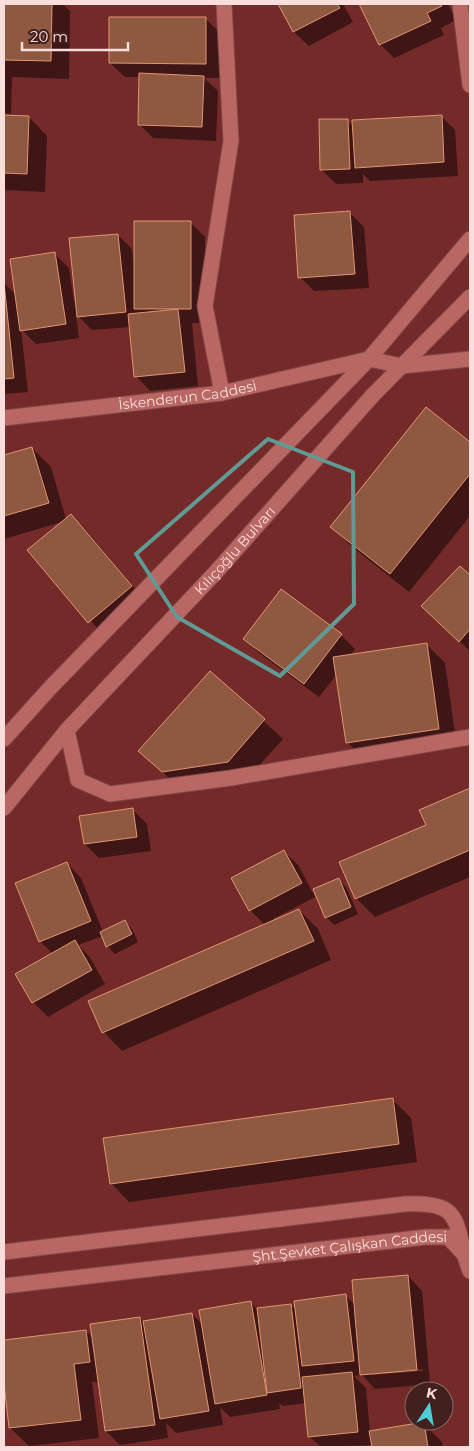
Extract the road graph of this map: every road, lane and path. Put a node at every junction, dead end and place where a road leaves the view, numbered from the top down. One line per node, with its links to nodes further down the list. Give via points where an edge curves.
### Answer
1 (224, 4): 9 (street, via 230,141 205,306)
2 (460, 4): 3 (street)
3 (470, 85)
4 (470, 239): 6 (street)
5 (470, 297): 8 (street, Kılıçoğlu Bulvarı)
6 (369, 359): 8 (street); 9 (street, İskenderun Caddesi); 13 (street, via 50,687)
7 (470, 359): 8 (street)
8 (402, 366): 11 (street, Kılıçoğlu Bulvarı, via 216,572)
9 (222, 393): 10 (street, İskenderun Caddesi)
10 (4, 418)
11 (67, 730): 12 (street, via 78,780 110,794 231,778); 14 (street, Kılıçoğlu Bulvarı)
12 (470, 738)
13 (4, 739)
14 (4, 808)
15 (4, 1252): 16 (street, Şht.Şevket Çalışkan Caddesi, via 430,1202 451,1213 460,1230)
16 (463, 1253): 17 (street); 18 (street, Şht.Şevket Çalışkan Caddesi, via 448,1237 426,1237)
17 (470, 1271)
18 (4, 1286)

